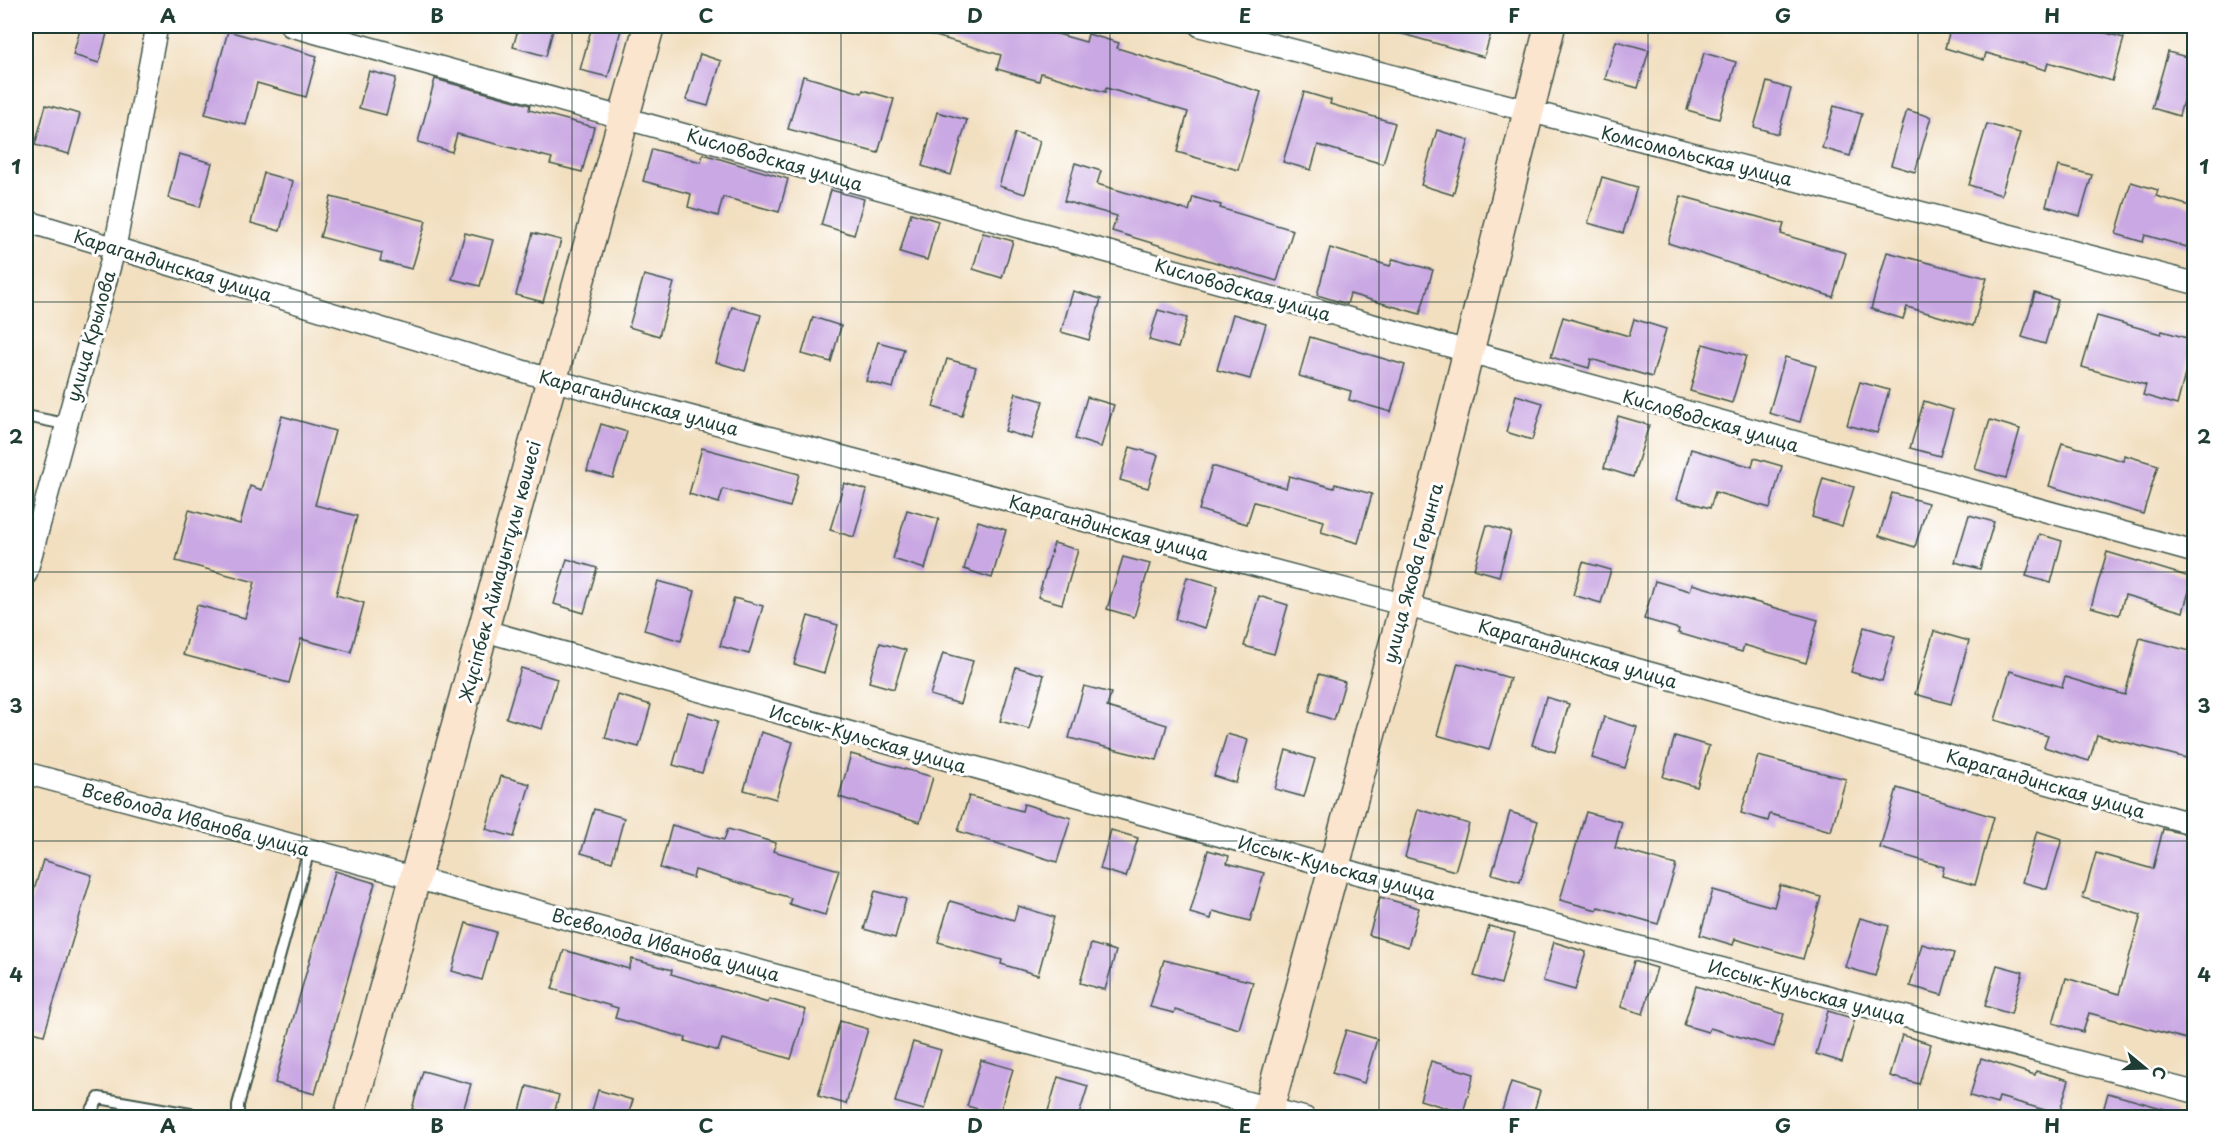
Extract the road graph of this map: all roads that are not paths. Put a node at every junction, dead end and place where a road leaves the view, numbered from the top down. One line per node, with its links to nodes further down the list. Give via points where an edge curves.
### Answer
1 (157, 26): 9 (street, улица Крылова)
2 (291, 26): 7 (street, Кисловодская улица)
3 (649, 26): 7 (street, Жүсіпбек Аймауытұлы көшесі)
4 (1200, 26): 6 (street, Комсомольская улица)
5 (1550, 26): 6 (street, улица Якова Геринга)
6 (1528, 112): 10 (street, Комсомольская улица); 11 (street, улица Якова Геринга)
7 (625, 117): 11 (street, Кисловодская улица); 12 (street, Жүсіпбек Аймауытұлы көшесі)
8 (26, 221): 9 (street, Карагандинская улица)
9 (115, 248): 12 (street, Карагандинская улица); 14 (street, улица Крылова)
10 (2194, 283)
11 (1468, 352): 15 (street, Кисловодская улица); 17 (street, улица Якова Геринга)
12 (552, 380): 17 (street, Карагандинская улица); 18 (street, Жүсіпбек Аймауытұлы көшесі)
13 (26, 416): 14 (lane)
14 (65, 424): 16 (street, улица Крылова)
15 (2194, 552)
16 (26, 573)
17 (1405, 605): 20 (street, Карагандинская улица); 22 (street, улица Якова Геринга)
18 (482, 630): 22 (street, Иссык-Кульская улица); 23 (street, Жүсіпбек Аймауытұлы көшесі)
19 (26, 773): 21 (street, Всеволода Иванова улица)
20 (2194, 824)
21 (309, 850): 23 (street, Всеволода Иванова улица); 28 (lane, via 238,1105)
22 (1333, 867): 24 (street, Иссык-Кульская улица); 25 (street, улица Якова Геринга)
23 (416, 877): 25 (street, Всеволода Иванова улица); 29 (street, Жүсіпбек Аймауытұлы көшесі)
24 (2194, 1092)
25 (1267, 1112): 30 (street, Всеволода Иванова улица)
26 (87, 1118): 27 (lane, via 99,1098)
27 (213, 1118)
28 (238, 1118)
29 (349, 1118)
30 (1305, 1118)

